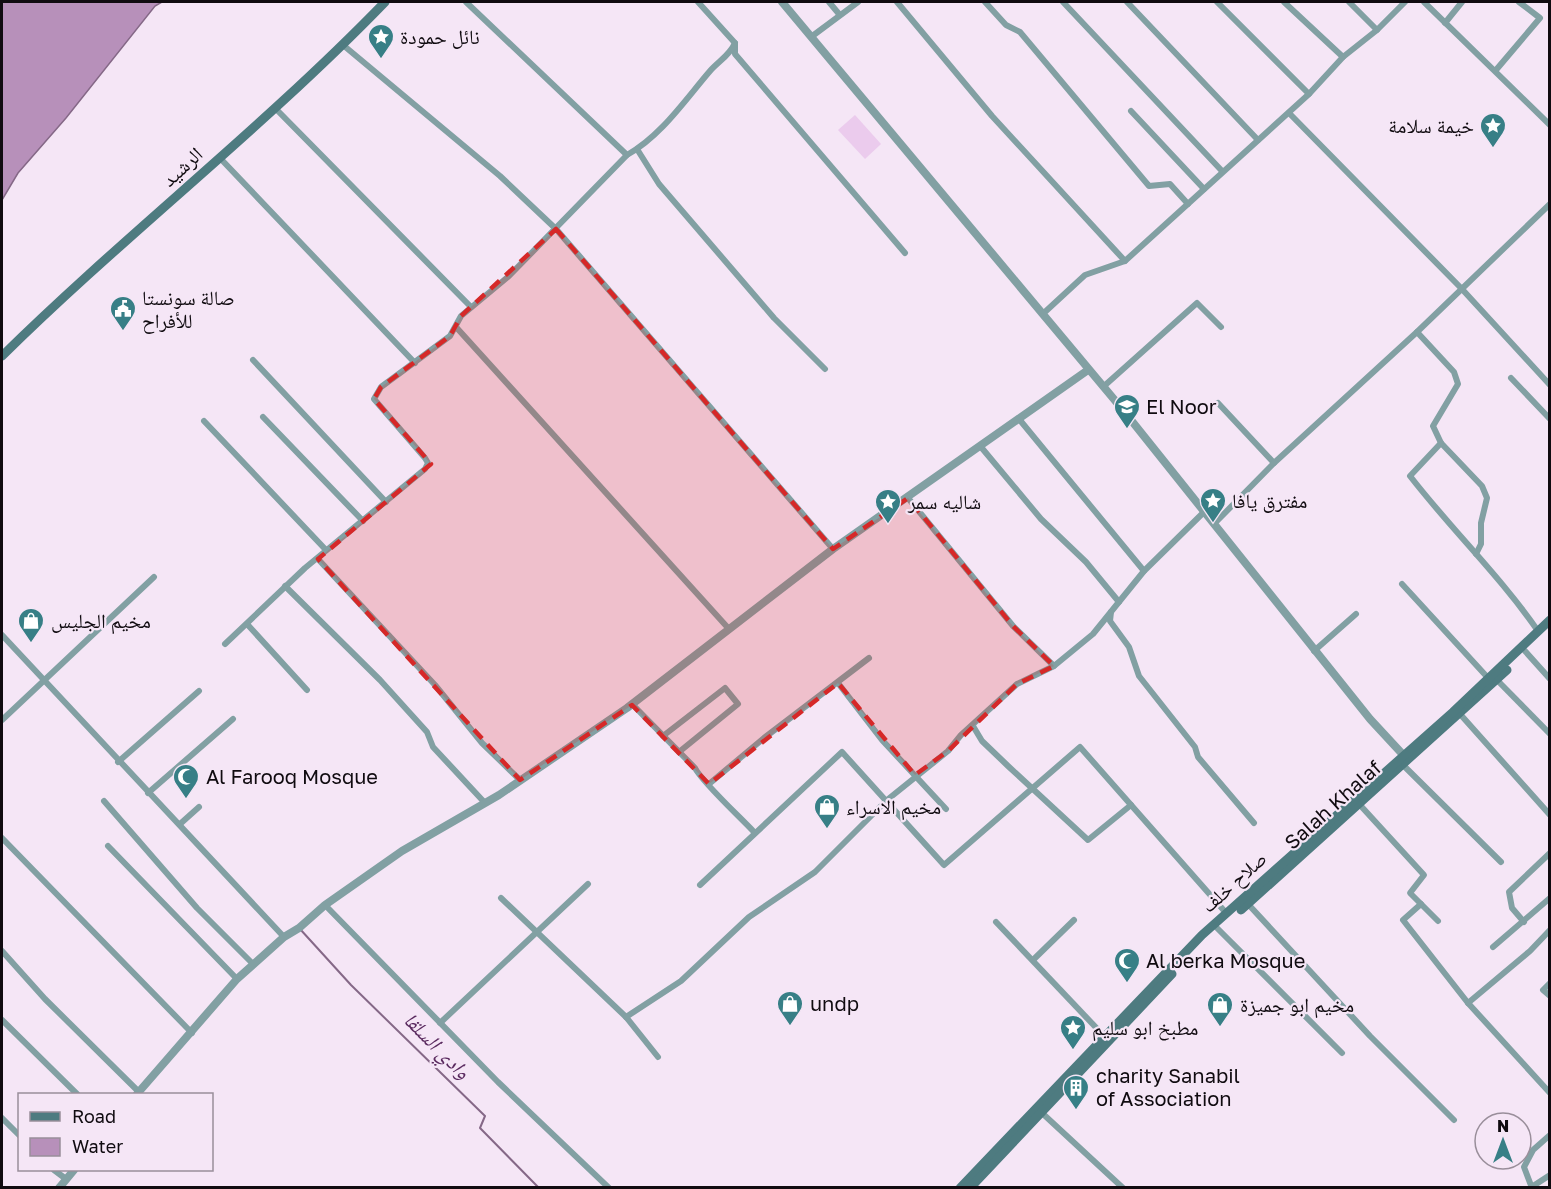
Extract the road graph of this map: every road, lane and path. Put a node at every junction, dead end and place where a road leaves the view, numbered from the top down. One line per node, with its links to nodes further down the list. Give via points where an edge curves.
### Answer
1 (384, 2): 23 (main road, الرشيد)
2 (466, 2): 33 (street)
3 (698, 2): 22 (street)
4 (782, 2): 21 (street)
5 (829, 2): 18 (street)
6 (858, 2): 18 (street)
7 (897, 2): 41 (street, via 992,116)
8 (985, 2): 37 (street, via 1006,25 1020,32 1149,186 1170,184)
9 (1063, 2): 35 (street)
10 (1127, 2): 31 (street)
11 (1217, 2): 26 (street)
12 (1284, 2): 24 (street)
13 (1349, 2): 20 (street)
14 (1405, 2): 20 (street)
15 (1424, 2): 19 (street)
16 (1462, 2): 19 (street)
17 (1519, 2): 25 (street, via 1540,18)
18 (839, 14): 21 (street)
19 (1445, 23): 25 (street)
20 (1377, 30): 24 (street)
21 (811, 37): 52 (street)
22 (735, 43): 32 (street, via 732,51); 40 (street, via 735,54)
23 (343, 45): 27 (main road, الرشيد); 39 (street, via 500,176)
24 (1343, 57): 26 (street)
25 (1496, 70): 30 (street)
26 (1309, 94): 29 (street)
27 (276, 109): 34 (main road, الرشيد); 43 (street)
28 (1131, 111): 36 (street)
29 (1289, 113): 31 (street); 42 (street)
30 (1550, 125)
31 (1258, 140): 35 (street)
32 (637, 149): 33 (street); 51 (street, via 659,184 774,318)
33 (627, 155): 39 (street)
34 (219, 157): 48 (main road, الرشيد); 50 (street)
35 (1222, 171): 36 (street)
36 (1204, 189): 37 (street)
37 (1188, 204): 41 (street)
38 (1550, 204): 42 (street)
39 (556, 229): 43 (street); 69 (street)
40 (905, 253)
41 (1125, 261): 44 (street, via 1085,275)
42 (1461, 288): 47 (street); 54 (street)
43 (471, 307): 45 (street)
44 (1046, 311)
45 (456, 327): 50 (street); 82 (street)
46 (1221, 327): 55 (street, via 1197,303)
47 (1417, 332): 61 (street, via 1455,372 1458,384 1433,426); 63 (street)
48 (2, 356)
49 (253, 360): 65 (street)
50 (415, 363): 65 (street, via 381,387 374,399 428,463)
51 (825, 369)
52 (1088, 370): 55 (street); 58 (street)
53 (1511, 378): 59 (street)
54 (1550, 385)
55 (1103, 387): 66 (street)
56 (1218, 403): 63 (street)
57 (263, 417): 67 (street)
58 (1019, 419): 62 (street); 73 (street)
59 (1550, 419)
60 (204, 421): 70 (street)
61 (1440, 443): 71 (street, via 1482,486 1486,498 1481,544); 71 (street, via 1410,476)
62 (981, 447): 64 (street); 77 (street, via 1041,519 1086,562)
63 (1274, 463): 68 (street)
64 (908, 498): 69 (street); 90 (street, via 1013,626)
65 (386, 502): 67 (street)
66 (1204, 512): 68 (street); 73 (street)
67 (363, 521): 70 (street)
68 (1214, 524): 87 (street)
69 (833, 549): 82 (street)
70 (326, 550): 72 (street)
71 (1476, 554): 84 (street, via 1511,592)
72 (318, 558): 76 (street); 108 (street, via 435,685 482,743)
73 (1144, 571): 77 (street)
74 (154, 577): 93 (street)
75 (1402, 584): 92 (street)
76 (285, 586): 81 (street); 114 (street, via 380,680 427,732 433,747)
77 (1119, 602): 78 (street)
78 (1111, 611): 90 (street, via 1093,634); 120 (street, via 1110,621 1129,647 1139,676 1195,747 1198,757)
79 (1356, 614): 87 (street)
80 (1550, 621): 84 (main road, صلاح خلف)
81 (247, 624): 86 (street); 95 (street)
82 (729, 628): 97 (street)
83 (1550, 628): 88 (main road, Salah Khalaf)
84 (1538, 631): 92 (main road, صلاح خلف)
85 (2, 635): 93 (street)
86 (225, 644)
87 (1314, 651): 105 (street)
88 (1525, 651): 91 (street); 92 (main road, Salah Khalaf)
89 (869, 658): 94 (street)
90 (1054, 666): 101 (street, via 1017,684)
91 (1550, 679)
92 (1493, 680): 98 (main road, Salah Khalaf); 102 (street); 105 (main road, صلاح خلف)
93 (44, 681): 100 (street); 106 (street)
94 (838, 683): 107 (street, via 860,714); 109 (street)
95 (307, 690)
96 (199, 691): 106 (street)
97 (632, 705): 103 (street); 108 (street)
98 (1460, 714): 105 (main road, Salah Khalaf); 119 (street)
99 (233, 719): 111 (street)
100 (2, 720)
101 (973, 726): 107 (street); 110 (street, via 982,741)
102 (1550, 734)
103 (663, 736): 104 (street); 104 (street, via 725,688 738,704)
104 (679, 752): 109 (street, via 699,777)
105 (1405, 760): 116 (main road, Salah Khalaf); 126 (street); 134 (main road, صلاح خلف)
106 (118, 762): 111 (street)
107 (915, 775): 112 (street); 118 (street)
108 (520, 780): 114 (street)
109 (710, 784): 122 (street)
110 (1034, 788): 112 (street, via 944,865); 115 (street, via 1088,840); 115 (street, via 1080,747)
111 (148, 793): 121 (street)
112 (887, 800): 122 (street, via 842,752); 151 (street, via 815,872 749,917 681,981)
113 (104, 801): 146 (street, via 197,908)
114 (485, 803): 133 (street, via 402,851)
115 (1131, 805): 134 (street)
116 (1360, 805): 131 (main road, Salah Khalaf); 132 (street, via 1424,875 1410,892)
117 (199, 807): 121 (street)
118 (946, 809)
119 (1550, 815)
120 (1254, 823)
121 (180, 824): 142 (street)
122 (754, 832): 128 (street)
123 (2, 837): 154 (street)
124 (108, 846): 147 (street)
125 (1550, 853): 138 (street, via 1509,892 1512,908)
126 (1501, 862)
127 (588, 884): 141 (street)
128 (700, 885)
129 (501, 898): 141 (street)
130 (1550, 898): 138 (street)
131 (1248, 904): 139 (main road, Salah Khalaf); 163 (street)
132 (1420, 904): 136 (street); 150 (street, via 1403,920)
133 (326, 905): 142 (street); 153 (street)
134 (1227, 915): 155 (main road, صلاح خلف, via 1202,935)
135 (1074, 920): 145 (street)
136 (1438, 921)
137 (996, 922): 145 (street)
138 (1524, 922): 143 (street)
139 (1217, 928): 156 (street); 161 (main road, Salah Khalaf)
140 (1550, 930): 150 (street)
141 (536, 933): 151 (street); 153 (street)
142 (284, 937): 146 (street)
143 (1493, 947)
144 (2, 951): 159 (street)
145 (1033, 960): 155 (street)
146 (253, 964): 147 (street)
147 (237, 980): 154 (street)
148 (1550, 984): 149 (street, via 1543,990)
149 (1550, 996)
150 (1468, 1004): 160 (street)
151 (626, 1017): 157 (street)
152 (2, 1020): 158 (street)
153 (440, 1023): 172 (street)
154 (192, 1033): 159 (street)
155 (1104, 1036): 173 (main road, صلاح خلف)
156 (1342, 1053)
157 (658, 1058)
158 (75, 1093)
159 (138, 1093)
160 (1550, 1093)
161 (1042, 1113): 174 (main road); 175 (street)
162 (2, 1118): 164 (street)
163 (1454, 1120)
164 (18, 1134)
165 (1550, 1135): 170 (street, via 1533,1150 1524,1167)
166 (55, 1171): 169 (street)
167 (73, 1171): 169 (street)
168 (1549, 1176): 170 (street)
169 (66, 1179): 171 (street)
170 (1531, 1187)
171 (59, 1188)
172 (609, 1188)
173 (960, 1188)
174 (970, 1188)
175 (1123, 1188)

